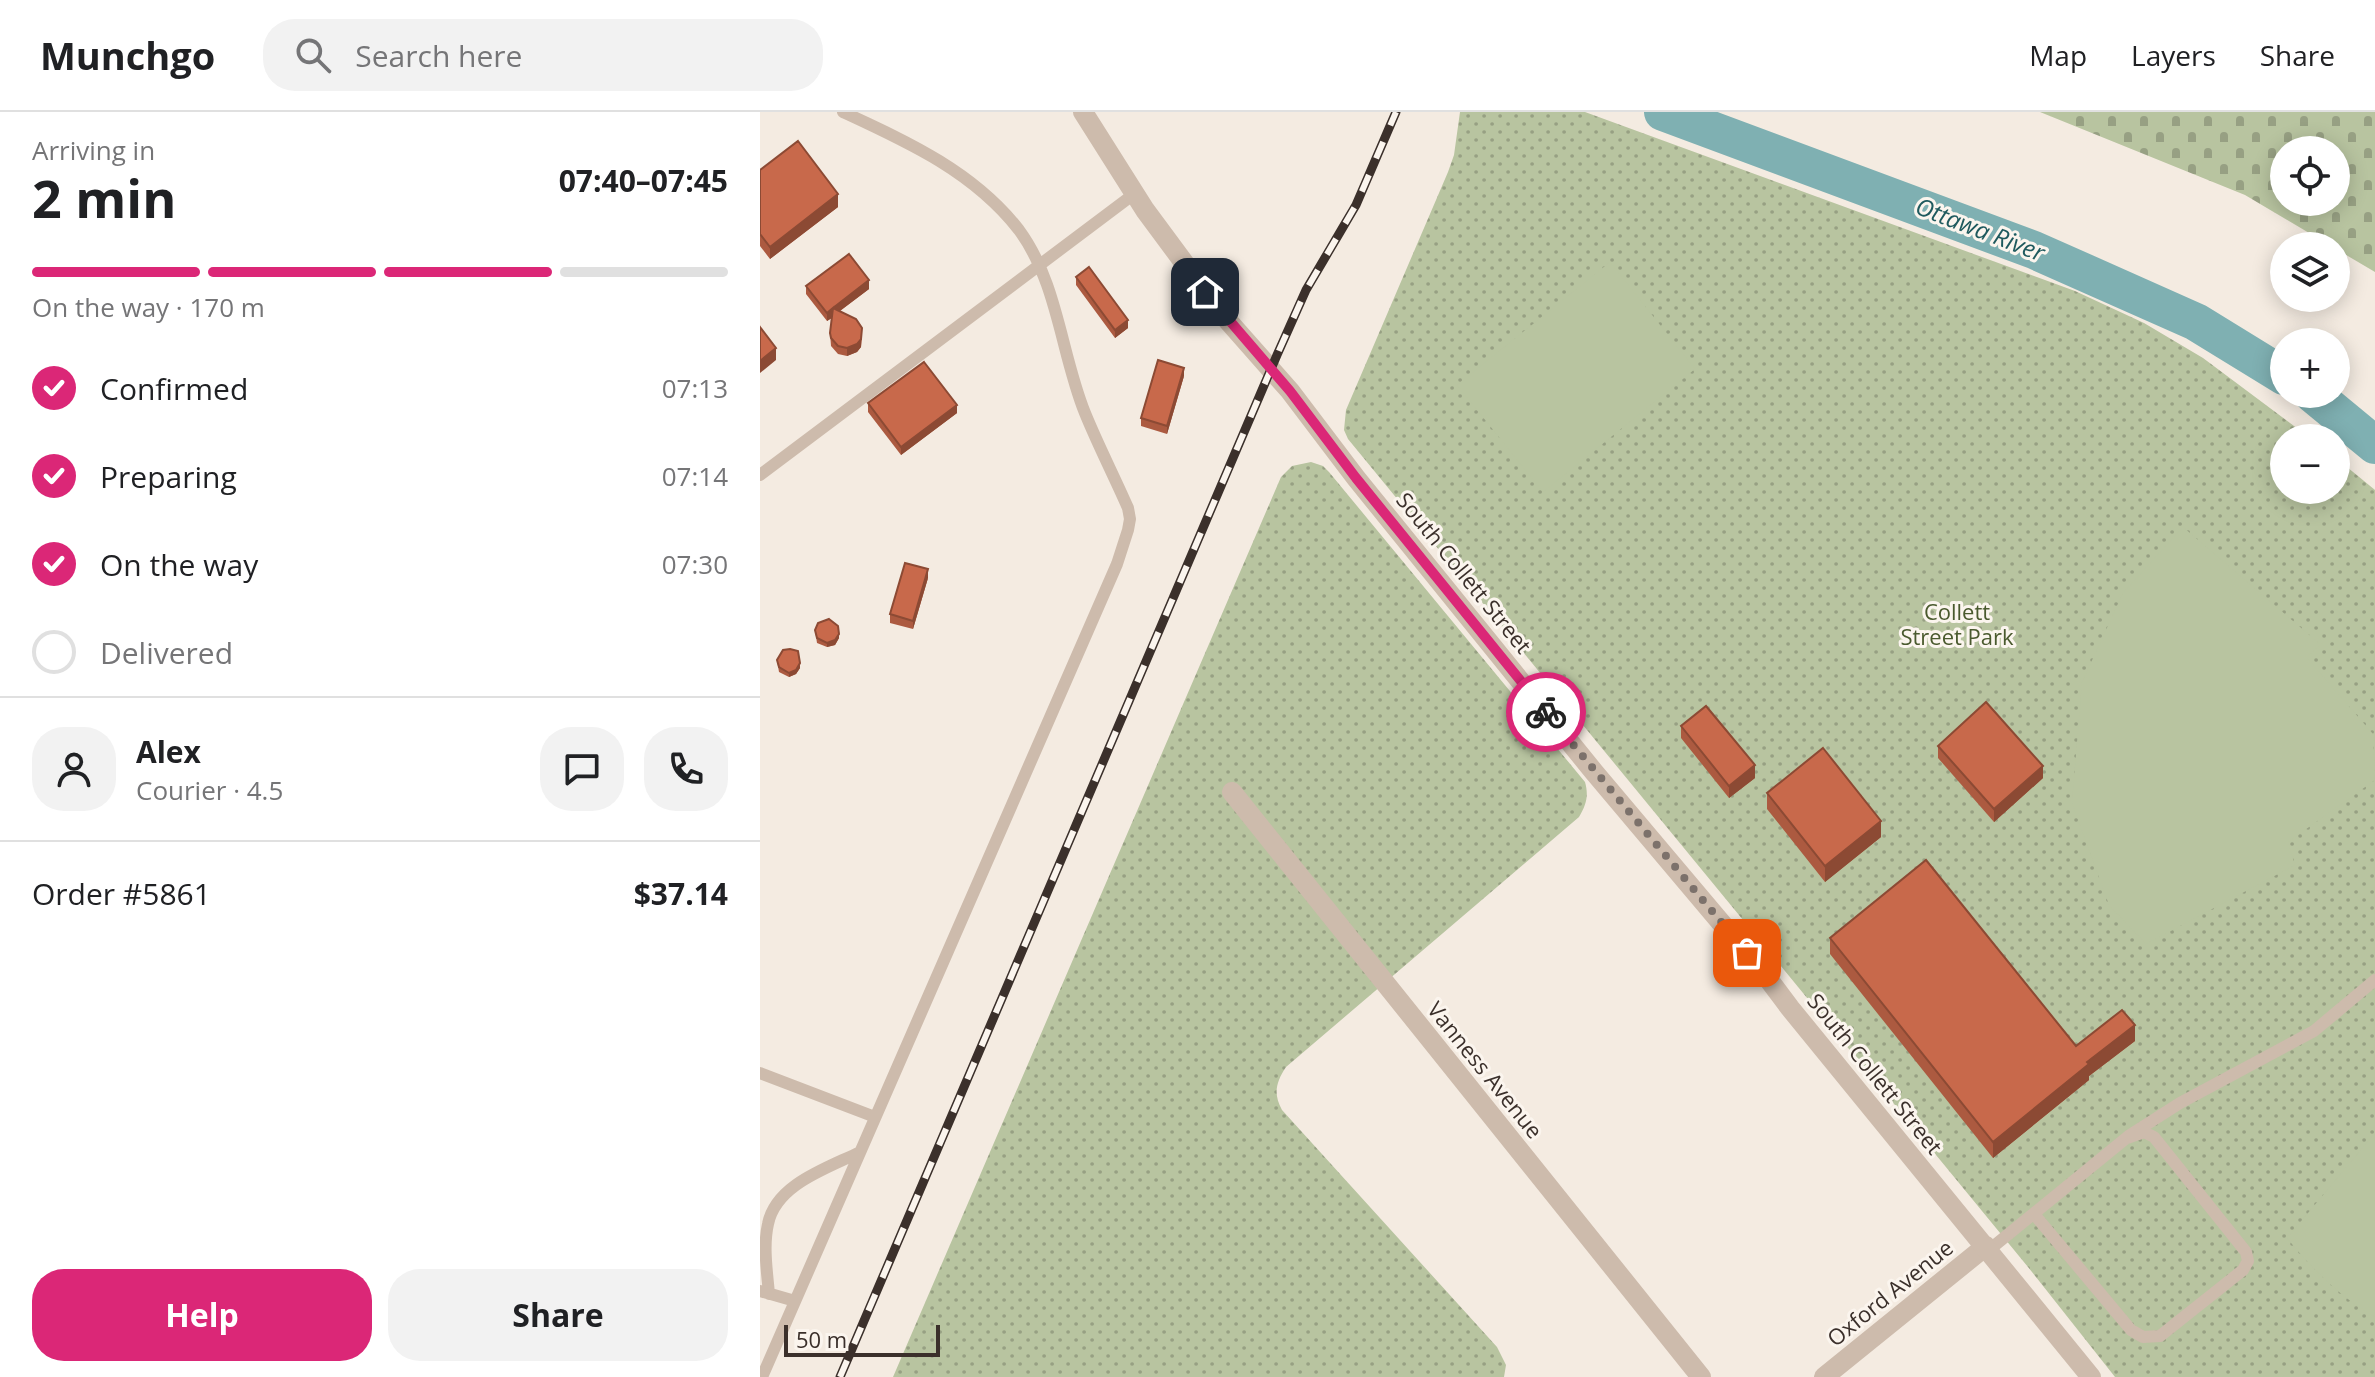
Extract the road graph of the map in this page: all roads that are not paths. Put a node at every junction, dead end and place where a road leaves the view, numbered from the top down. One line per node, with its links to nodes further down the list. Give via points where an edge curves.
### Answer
1 (843, 112): 4 (lane, via 912,145 979,188 1019,230)
2 (1083, 112): 3 (street, South Collett Street)
3 (1134, 194): 4 (lane); 13 (street, South Collett Street, via 1224,316)
4 (1039, 264): 5 (lane); 9 (lane, via 1085,413 1128,508 1128,530)
5 (760, 475)
6 (1232, 792): 17 (street, Vanness Avenue)
7 (2375, 980): 10 (lane, via 2314,1031 2180,1103)
8 (760, 1073): 9 (lane)
9 (875, 1117): 11 (lane)
10 (2127, 1138): 12 (lane); 12 (lane, via 2144,1132 2156,1140 2246,1252 2243,1270 2160,1336 2143,1337 2131,1330)
11 (860, 1152): 14 (lane, via 804,1181 777,1203 768,1221); 15 (lane)
12 (2034, 1214): 13 (lane)
13 (1988, 1248): 18 (street, Oxford Avenue); 19 (street, South Collett Street)
14 (765, 1292): 15 (lane)
15 (795, 1301): 16 (lane)
16 (762, 1377)
17 (1701, 1377)
18 (1824, 1377)
19 (2091, 1377)

